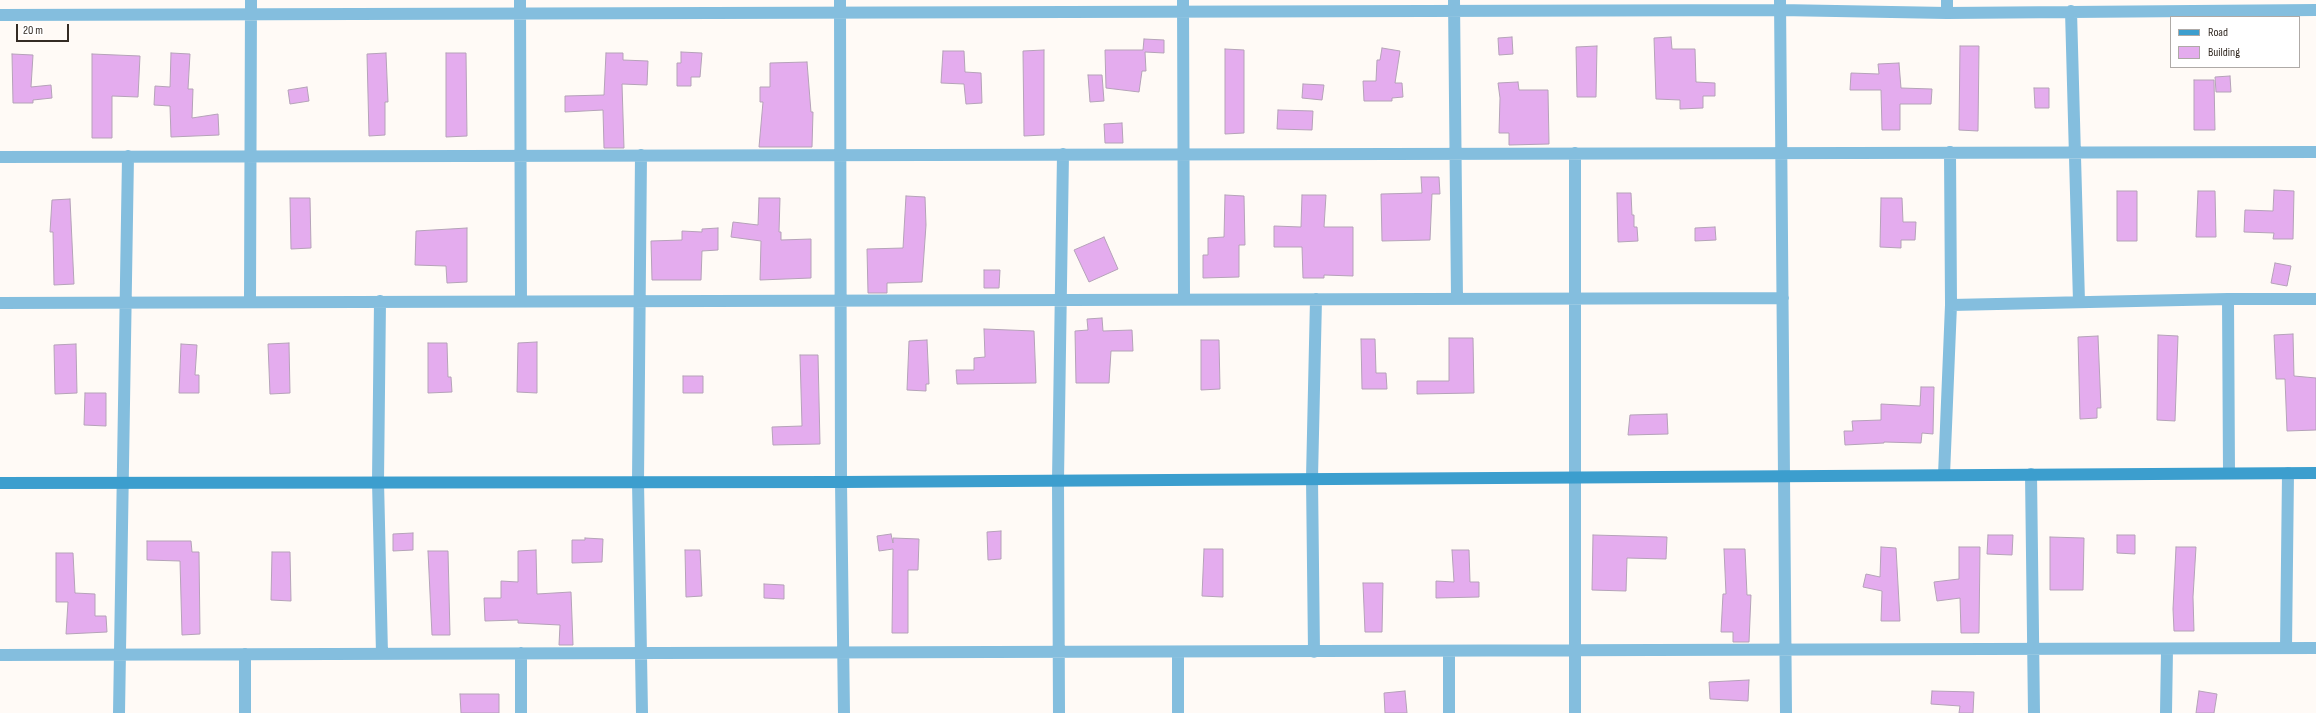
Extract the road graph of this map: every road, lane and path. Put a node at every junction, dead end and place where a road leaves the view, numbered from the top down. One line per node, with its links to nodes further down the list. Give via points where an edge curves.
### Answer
1 (251, 0): 13 (street)
2 (520, 0): 10 (street)
3 (1947, 0): 11 (street)
4 (1454, 5): 5 (street); 7 (street); 17 (street)
5 (1780, 5): 11 (street); 19 (street)
6 (840, 6): 7 (street); 10 (street); 24 (street)
7 (1183, 6): 21 (street)
8 (2316, 10): 9 (street)
9 (2071, 11): 11 (street); 14 (street)
10 (520, 13): 13 (street); 22 (street)
11 (1947, 13)
12 (0, 14): 13 (street)
13 (251, 14): 27 (street)
14 (2074, 151): 15 (street); 16 (street); 42 (street)
15 (1950, 152): 19 (street); 44 (street)
16 (2316, 152)
17 (1456, 153): 18 (street); 21 (street); 28 (street)
18 (1575, 153): 19 (street); 29 (street)
19 (1781, 153): 30 (street)
20 (1063, 154): 21 (street); 24 (street); 36 (street)
21 (1183, 154): 31 (street)
22 (520, 155): 23 (street); 27 (street); 38 (street)
23 (641, 155): 24 (street); 39 (street)
24 (840, 155): 35 (street)
25 (0, 156): 26 (street)
26 (128, 156): 27 (street); 40 (street)
27 (252, 156): 41 (street)
28 (1457, 298): 29 (street); 32 (street)
29 (1575, 298): 30 (street); 50 (street)
30 (1783, 298): 51 (street)
31 (1184, 299): 32 (street); 36 (street)
32 (1316, 299): 52 (street)
33 (2228, 299): 34 (street); 42 (street); 47 (street)
34 (2316, 299)
35 (840, 300): 36 (street); 39 (street); 57 (street)
36 (1060, 300): 53 (street)
37 (380, 301): 38 (street); 41 (street); 54 (street)
38 (521, 301): 39 (street)
39 (640, 301): 55 (street)
40 (126, 302): 41 (street); 43 (street); 56 (street)
41 (250, 302)
42 (2079, 302): 44 (street)
43 (0, 303)
44 (1951, 305): 49 (street)
45 (2316, 473): 48 (street)
46 (2031, 474): 47 (street); 49 (street); 62 (street)
47 (2229, 474): 48 (street)
48 (2288, 474): 59 (street)
49 (1944, 475): 51 (street)
50 (1575, 476): 51 (street); 52 (street); 65 (street)
51 (1783, 476): 61 (street)
52 (1312, 478): 53 (street); 68 (street)
53 (1058, 480): 57 (street); 66 (street)
54 (378, 481): 55 (street); 56 (street); 74 (street)
55 (638, 481): 57 (street); 70 (street)
56 (121, 482): 58 (street); 72 (street)
57 (841, 482): 71 (street)
58 (0, 483)
59 (2286, 648): 60 (street); 63 (street)
60 (2316, 648)
61 (1785, 650): 62 (street); 65 (street); 85 (street)
62 (2033, 650): 63 (street); 86 (street)
63 (2166, 650): 87 (street)
64 (1449, 651): 65 (street); 68 (street); 83 (street)
65 (1575, 651): 84 (street)
66 (1059, 652): 67 (street); 71 (street); 81 (street)
67 (1178, 652): 68 (street); 82 (street)
68 (1314, 652)
69 (521, 653): 70 (street); 74 (street); 78 (street)
70 (641, 653): 71 (street); 79 (street)
71 (844, 653): 80 (street)
72 (119, 654): 73 (street); 75 (street); 76 (street)
73 (245, 654): 74 (street); 77 (street)
74 (382, 654)
75 (0, 655)
76 (120, 713)
77 (245, 713)
78 (521, 713)
79 (642, 713)
80 (844, 713)
81 (1059, 713)
82 (1178, 713)
83 (1449, 713)
84 (1575, 713)
85 (1786, 713)
86 (2034, 713)
87 (2166, 713)

